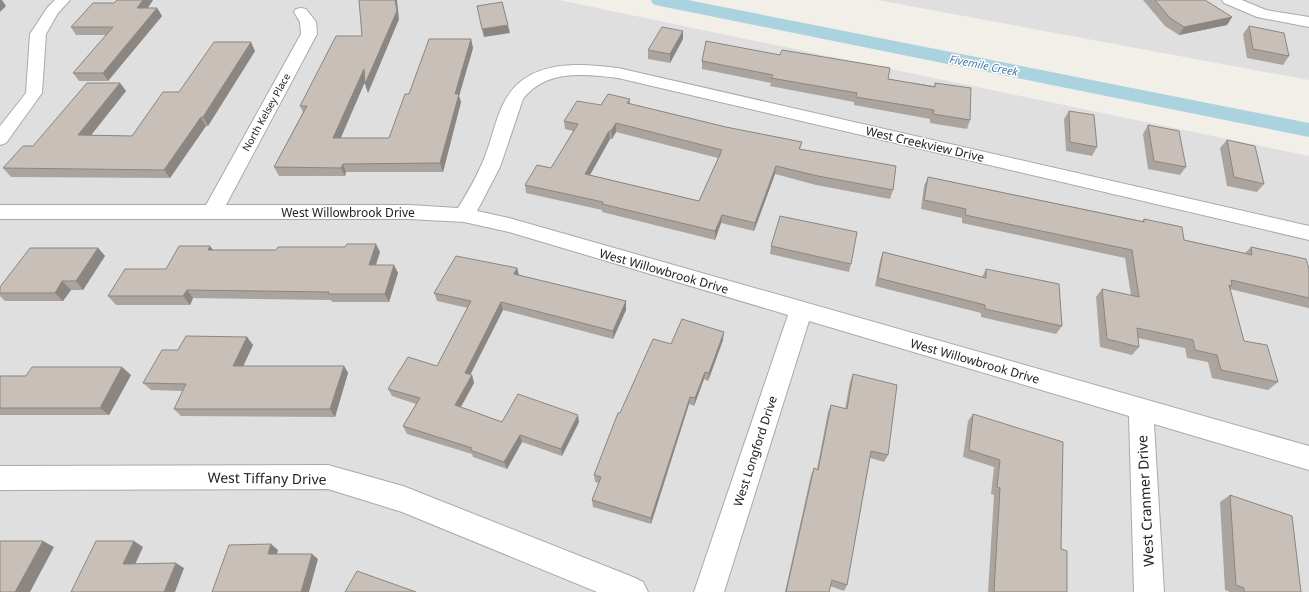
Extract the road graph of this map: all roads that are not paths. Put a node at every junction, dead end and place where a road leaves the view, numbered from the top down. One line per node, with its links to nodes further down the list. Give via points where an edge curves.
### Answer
1 (63, 0): 5 (street, via 52,11 38,34 34,93)
2 (1229, 0): 4 (street, via 1262,14)
3 (301, 12): 7 (street, North Kelsey Place, via 308,22 309,34)
4 (1309, 22)
5 (0, 139)
6 (0, 212): 7 (street, West Willowbrook Drive)
7 (212, 212): 8 (street, West Willowbrook Drive, via 409,212)
8 (464, 215): 9 (street, West Creekview Drive, via 482,186 498,150 504,124 516,97 525,86 540,76 594,70 618,73); 10 (street, West Willowbrook Drive, via 509,225)
9 (1309, 233)
10 (801, 311): 11 (street, West Willowbrook Drive); 15 (street, West Longford Drive)
11 (1140, 410): 12 (street, West Willowbrook Drive); 16 (street, West Cranmer Drive)
12 (1309, 458)
13 (0, 478): 14 (street, West Tiffany Drive, via 328,477 403,499)
14 (633, 592)
15 (708, 592)
16 (1149, 592)

